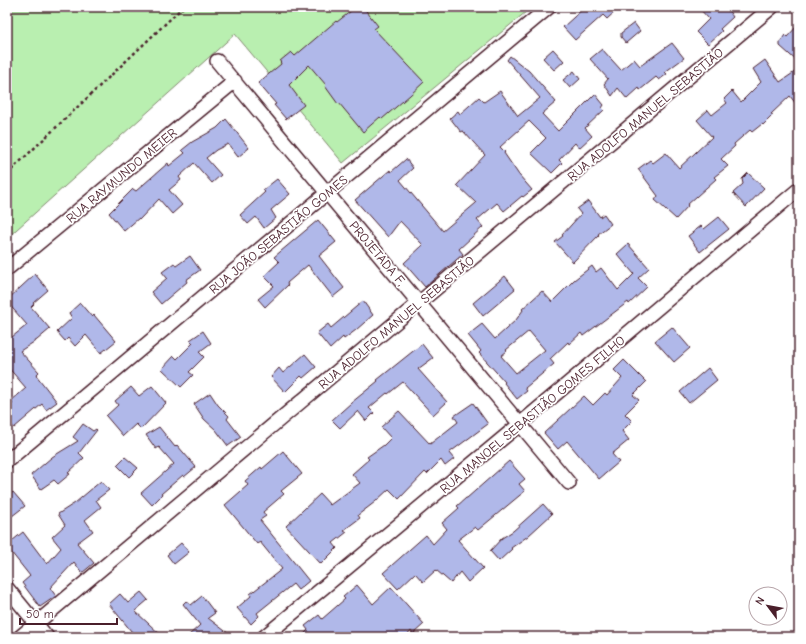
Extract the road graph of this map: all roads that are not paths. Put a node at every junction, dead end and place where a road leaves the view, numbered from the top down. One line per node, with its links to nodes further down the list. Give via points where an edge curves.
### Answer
1 (549, 7): 6 (street, RUA JOÃO SEBASTIÃO GOMES)
2 (772, 7): 8 (street, RUA ADOLFO MANUEL SEBASTIÃO)
3 (217, 61): 4 (street, PROJETADA F,)
4 (234, 81): 6 (street, PROJETADA F,); 7 (street, RUA RAYMUNDO MEIER)
5 (799, 189): 9 (street, RUA MANOEL SEBASTIÃO GOMES FILHO)
6 (328, 193): 8 (street, PROJETADA F,); 10 (street, RUA JOÃO SEBASTIÃO GOMES)
7 (7, 269)
8 (419, 303): 9 (street, PROJETADA F,); 13 (street, RUA ADOLFO MANUEL SEBASTIÃO)
9 (520, 424): 11 (street, PROJETADA F,); 16 (street, RUA MANOEL SEBASTIÃO GOMES FILHO)
10 (7, 461)
11 (569, 483)
12 (7, 588): 13 (street)
13 (36, 623): 14 (street, RUA ADOLFO MANUEL SEBASTIÃO); 15 (street)
14 (20, 637)
15 (47, 637)
16 (264, 637)

